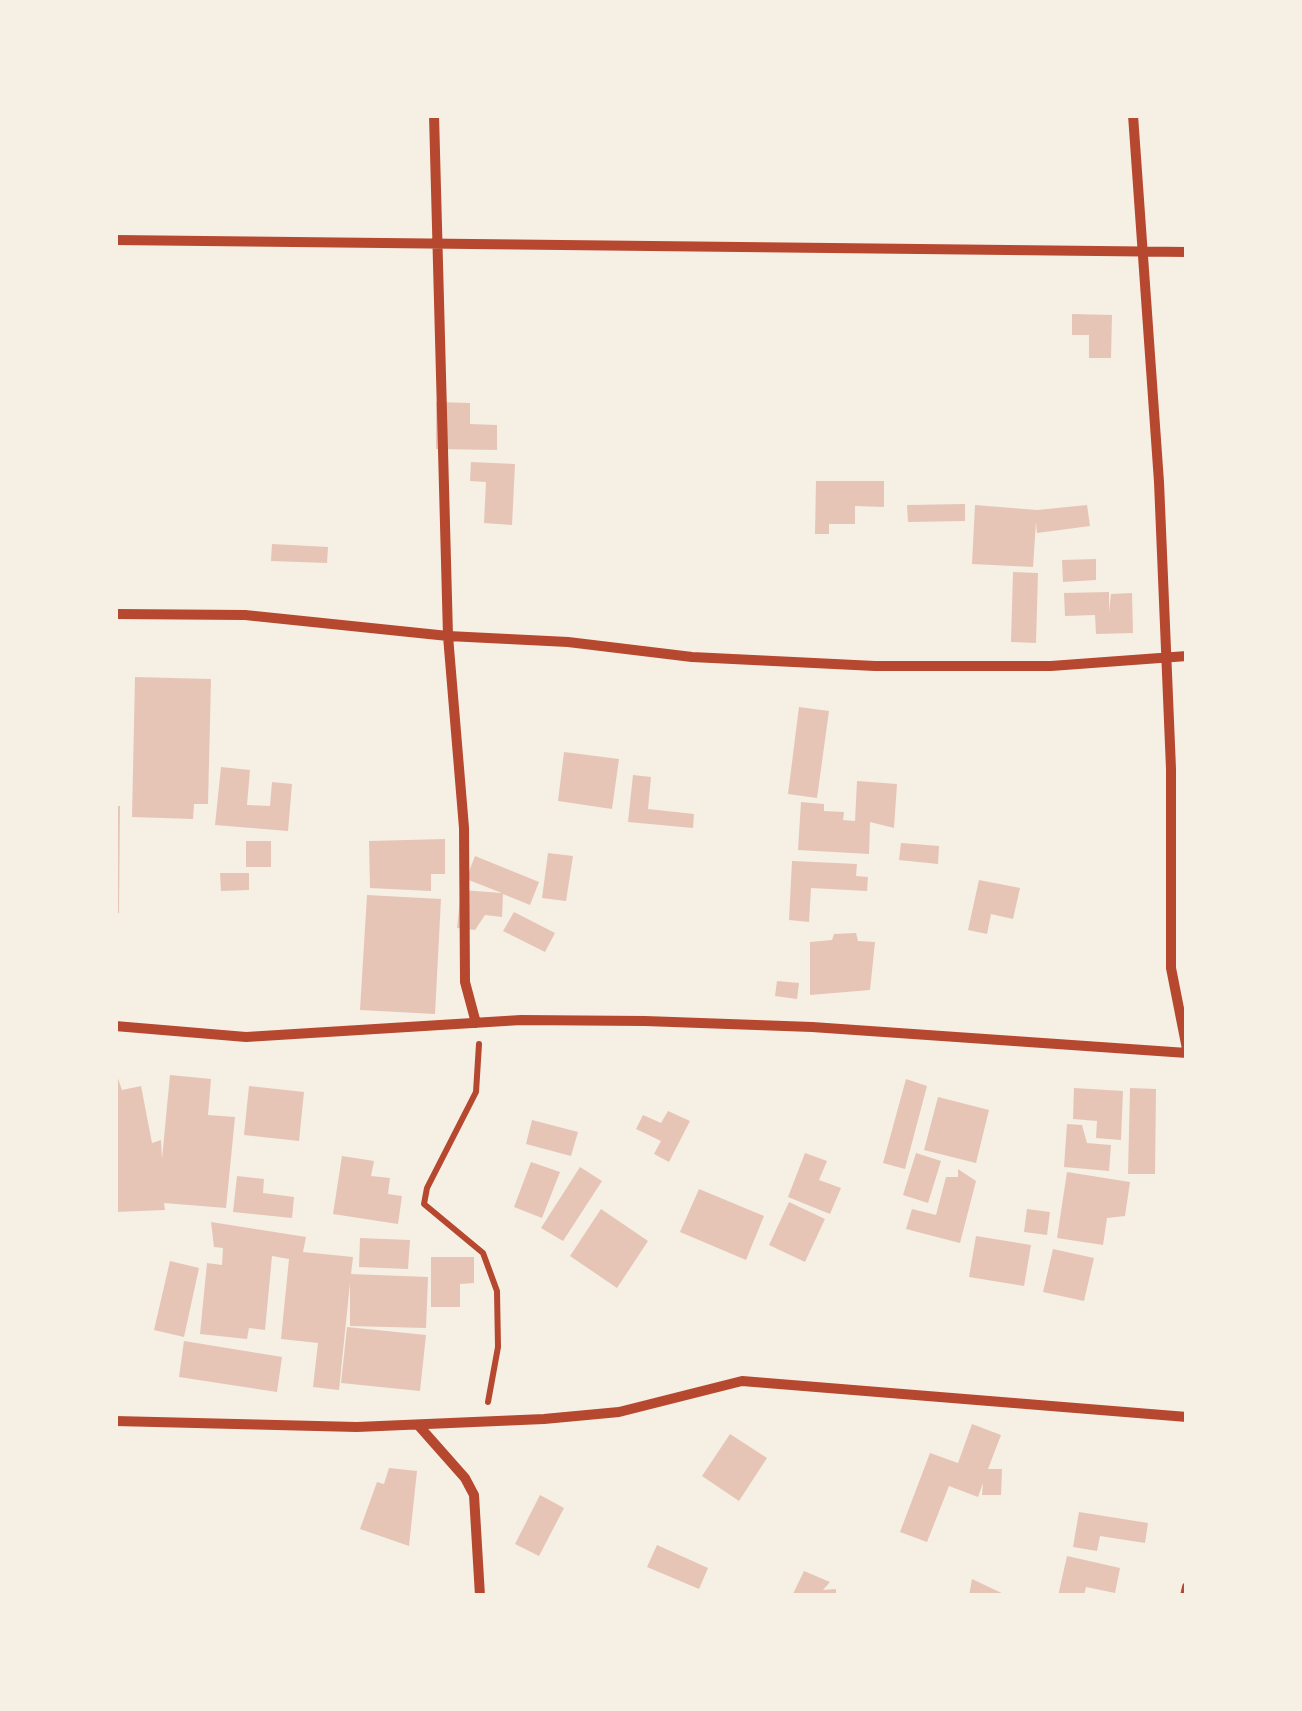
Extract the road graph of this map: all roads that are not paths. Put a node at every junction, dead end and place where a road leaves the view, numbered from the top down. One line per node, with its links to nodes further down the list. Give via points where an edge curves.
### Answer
1 (434, 115): 4 (street)
2 (1133, 115): 6 (street)
3 (115, 240): 4 (street)
4 (434, 247): 6 (street); 8 (street)
5 (1187, 252): 6 (street)
6 (1143, 255): 9 (street)
7 (115, 614): 8 (street, via 245,615)
8 (448, 636): 9 (street, via 875,666 1051,666); 11 (street, via 464,828 465,982)
9 (1163, 656): 10 (street); 13 (street, via 1171,769 1170,968)
10 (1187, 656)
11 (476, 1024): 12 (street, via 246,1037); 13 (street, via 812,1027)
12 (115, 1026)
13 (1187, 1051)
14 (1187, 1417): 16 (street, via 742,1380 620,1412)
15 (115, 1421): 16 (street)
16 (419, 1426): 18 (street, via 474,1494)
17 (1187, 1587): 19 (street)
18 (480, 1596)
19 (1185, 1596)

